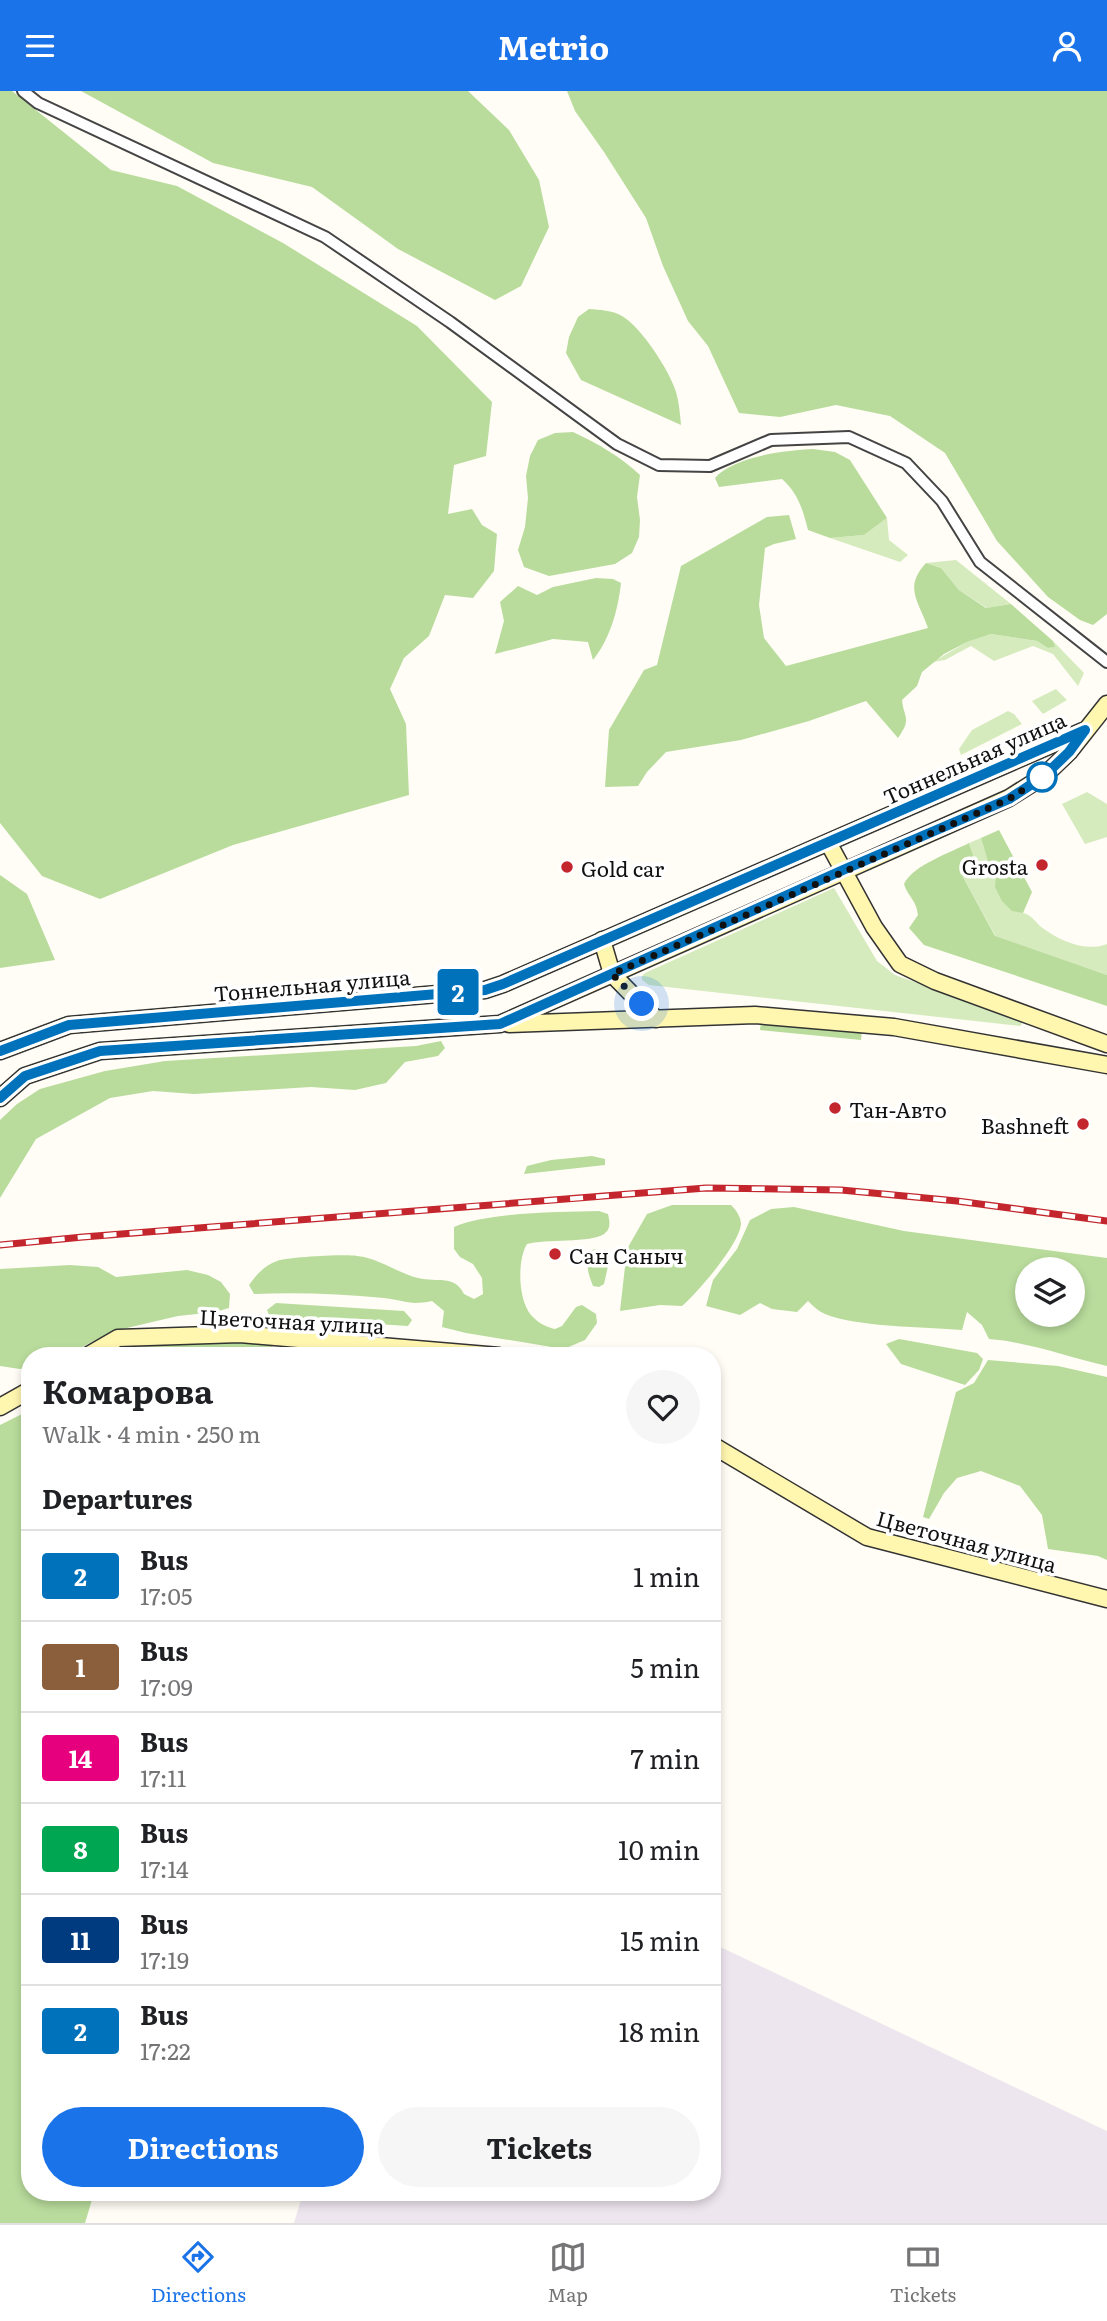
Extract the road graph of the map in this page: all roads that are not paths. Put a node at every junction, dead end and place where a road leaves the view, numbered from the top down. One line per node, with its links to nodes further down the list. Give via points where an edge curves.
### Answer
1 (23, 91): 2 (street, via 38,103 325,237 617,444 659,465 710,465 771,440 849,437 906,463 942,501 980,562)
2 (1107, 661)
3 (1107, 703): 4 (main road)
4 (1085, 730): 5 (main road, Тоннельная улица); 6 (main road, Тоннельная улица, via 1044,776 1009,799)
5 (829, 844): 6 (main road); 7 (main road, Тоннельная улица)
6 (843, 870): 8 (main road, Тоннельная улица); 11 (main road, via 900,964)
7 (602, 940): 8 (main road); 12 (main road, Тоннельная улица, via 485,990 69,1025)
8 (612, 974): 9 (main road); 10 (main road, Тоннельная улица)
9 (656, 1019): 10 (main road); 13 (main road, via 755,1015 894,1027)
10 (500, 1024): 14 (main road, Тоннельная улица, via 100,1051 25,1076)
11 (1107, 1044)
12 (0, 1051)
13 (1107, 1065)
14 (0, 1098)
15 (102, 1347): 16 (main road, Цветочная улица, via 118,1338 240,1334)
16 (393, 1347)
17 (21, 1395): 18 (main road)
18 (0, 1407)
19 (721, 1450): 20 (main road, Цветочная улица, via 867,1537)
20 (1107, 1599)

